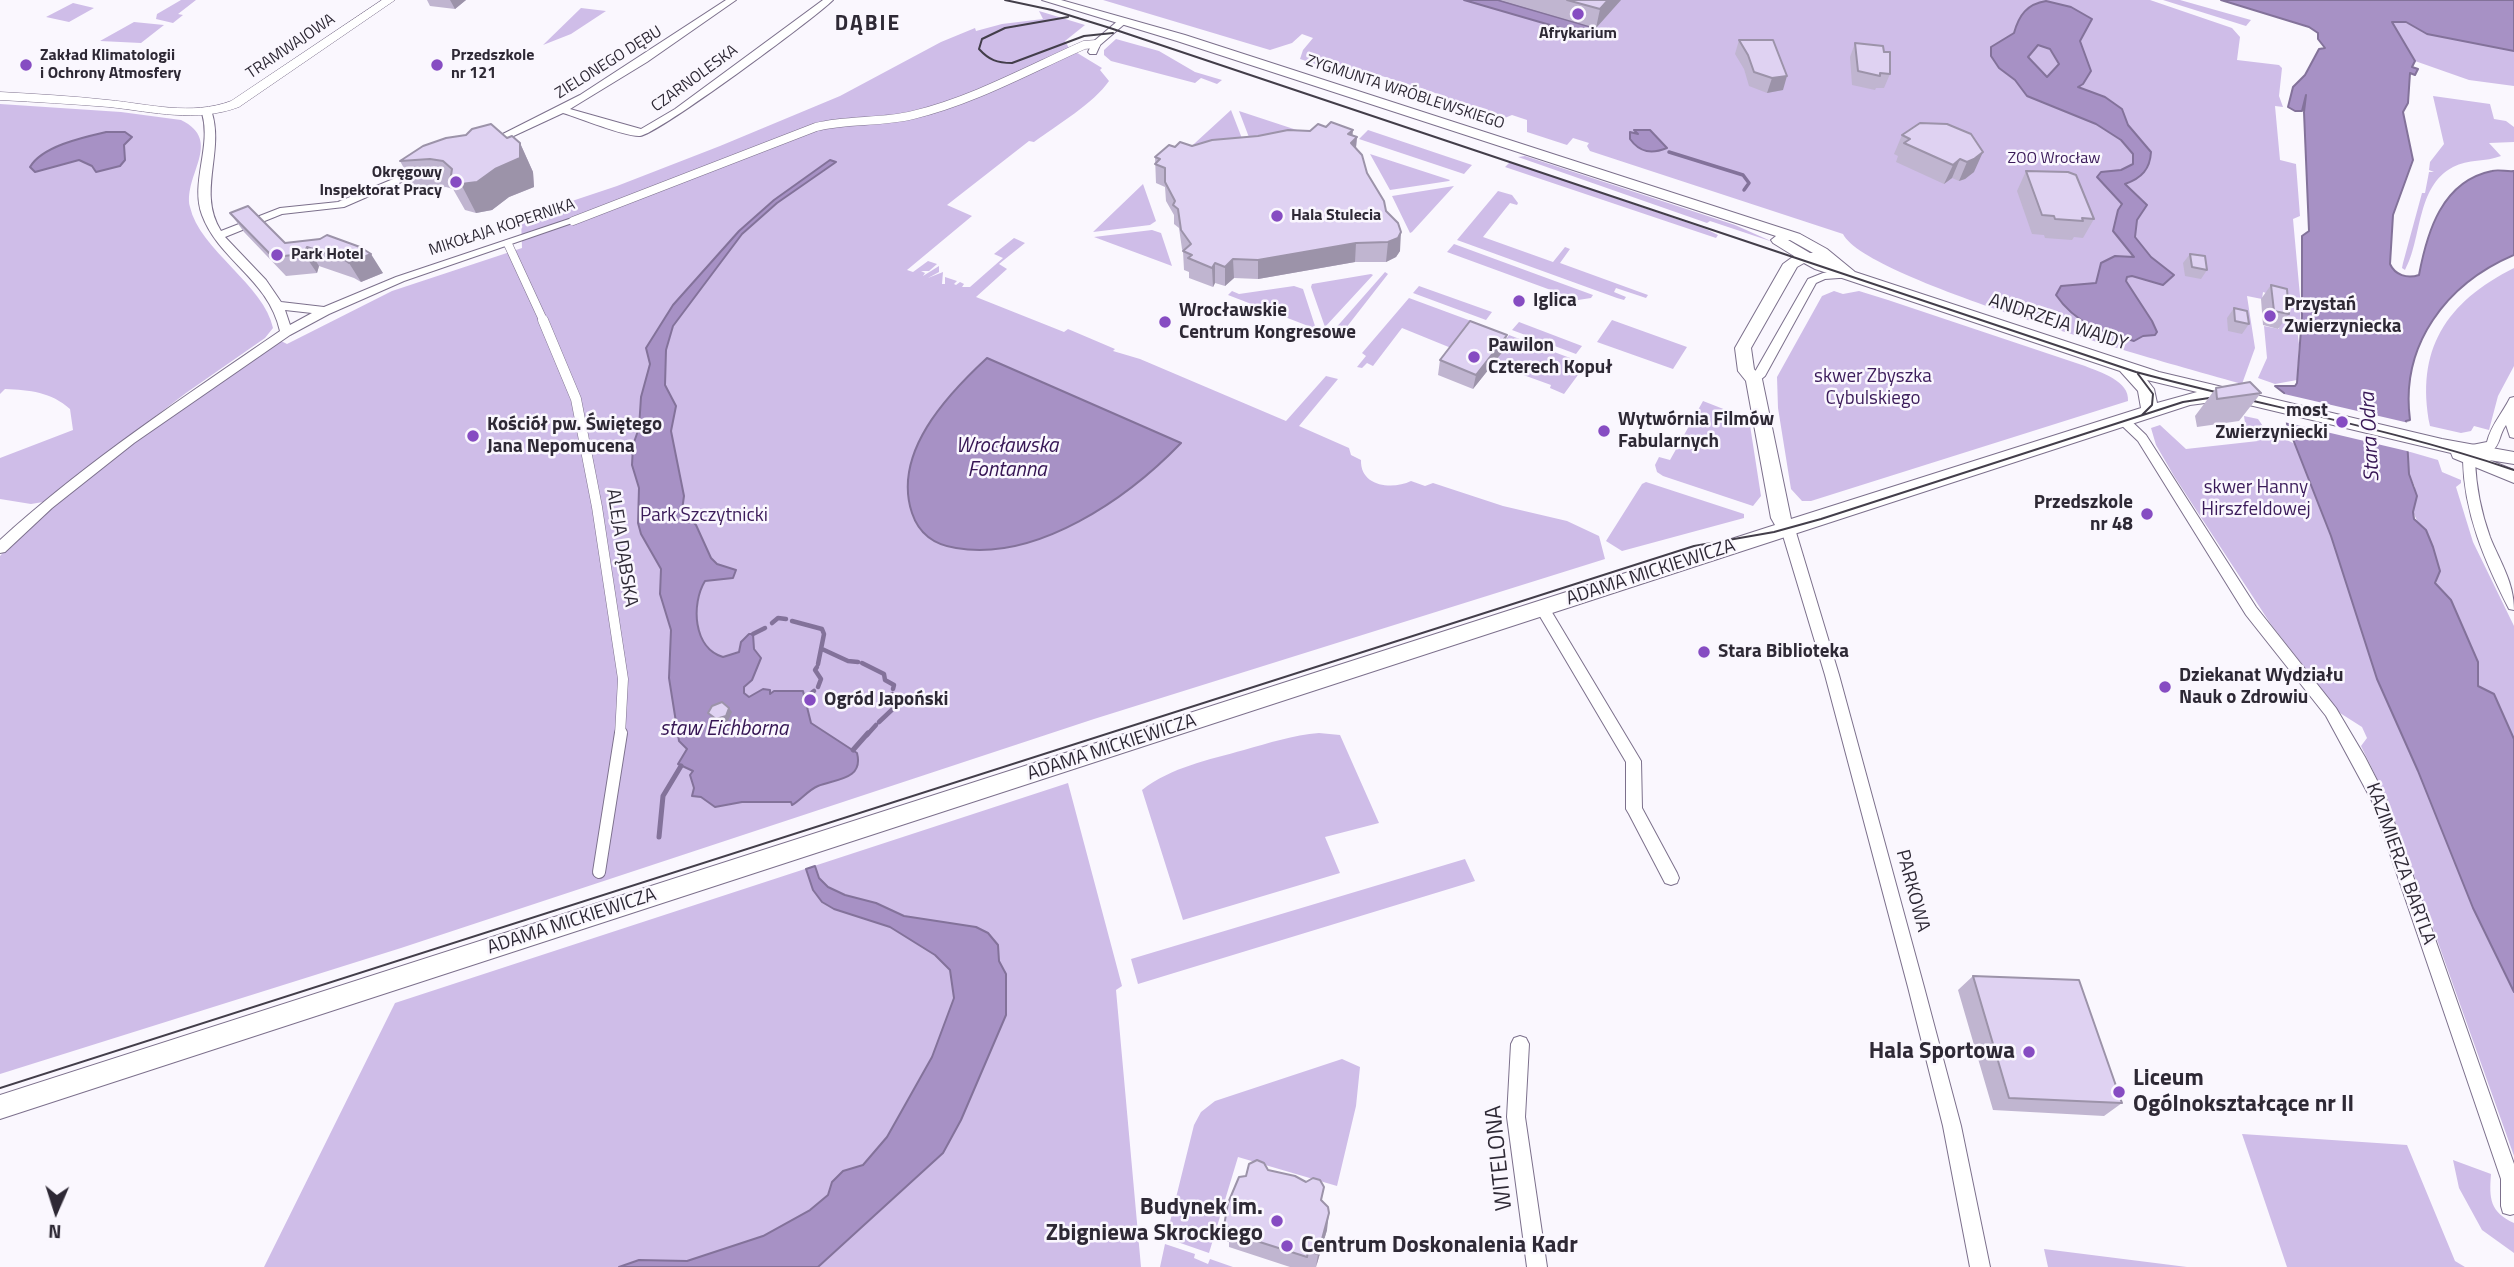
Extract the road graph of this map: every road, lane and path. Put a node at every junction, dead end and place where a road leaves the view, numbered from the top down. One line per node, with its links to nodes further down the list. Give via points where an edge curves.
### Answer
1 (389, 0): 9 (street, TRAMWAJOWA, via 235,104)
2 (732, 0): 8 (street, ZIELONEGO DĘBU)
3 (829, 0): 8 (street, CZARNOLESKA, via 644,132)
4 (1048, 0): 5 (main road, ZYGMUNTA WRÓBLEWSKIEGO)
5 (1123, 21): 6 (street, MIKOŁAJA KOPERNIKA); 13 (main road, ZYGMUNTA WRÓBLEWSKIEGO)
6 (1094, 48): 12 (street, MIKOŁAJA KOPERNIKA, via 1069,52 947,106 909,116 816,127)
7 (0, 96): 9 (street)
8 (565, 110): 10 (street, ZIELONEGO DĘBU)
9 (207, 113): 14 (street, via 204,198 209,219)
10 (482, 146)
11 (434, 166): 14 (street, via 340,205 280,211)
12 (573, 221): 15 (street, MIKOŁAJA KOPERNIKA)
13 (1750, 224): 16 (main road, ZYGMUNTA WRÓBLEWSKIEGO); 17 (main road, ZYGMUNTA WRÓBLEWSKIEGO, via 1795,237)
14 (220, 234): 19 (street)
15 (508, 244): 20 (street, MIKOŁAJA KOPERNIKA, via 439,265); 37 (street, ALEJA DĄBSKA, via 576,398 617,634 623,718)
16 (1804, 257): 17 (main road); 18 (main road, ANDRZEJA WAJDY); 23 (main road, via 1788,268 1744,345 1746,371)
17 (1830, 258): 18 (main road, ANDRZEJA WAJDY)
18 (1849, 275): 22 (main road, ANDRZEJA WAJDY); 23 (street, via 1823,276 1812,282)
19 (278, 305): 20 (street); 21 (street)
20 (325, 311): 21 (street, MIKOŁAJA KOPERNIKA)
21 (286, 332): 34 (street, MIKOŁAJA KOPERNIKA, via 141,432)
22 (2124, 368): 24 (main road, ANDRZEJA WAJDY); 26 (main road, via 2143,384)
23 (1754, 379): 33 (main road, via 1780,518)
24 (2225, 395): 26 (main road, ADAMA MICKIEWICZA, via 2189,399); 30 (main road, ANDRZEJA WAJDY)
25 (2512, 407): 28 (street); 30 (street, via 2496,429 2493,444)
26 (2150, 411): 27 (main road, ADAMA MICKIEWICZA)
27 (2122, 419): 33 (main road, ADAMA MICKIEWICZA); 41 (street, KAZIMIERZA BARTLA, via 2142,438 2251,611 2331,712 2375,791 2510,1179)
28 (2514, 435): 29 (street)
29 (2514, 444)
30 (2470, 454): 31 (main road); 32 (main road); 35 (street, via 2472,498)
31 (2514, 458)
32 (2514, 477)
33 (1788, 529): 36 (main road, ADAMA MICKIEWICZA); 43 (street, PARKOWA, via 1921,1005 1952,1126)
34 (0, 548)
35 (2514, 605)
36 (1542, 608): 38 (street, via 1633,761 1634,809); 40 (main road, ADAMA MICKIEWICZA)
37 (599, 872)
38 (1671, 878)
39 (1520, 1044): 42 (street, WITELONA, via 1516,1117)
40 (0, 1107)
41 (2510, 1206)
42 (1537, 1267)
43 (1980, 1267)

